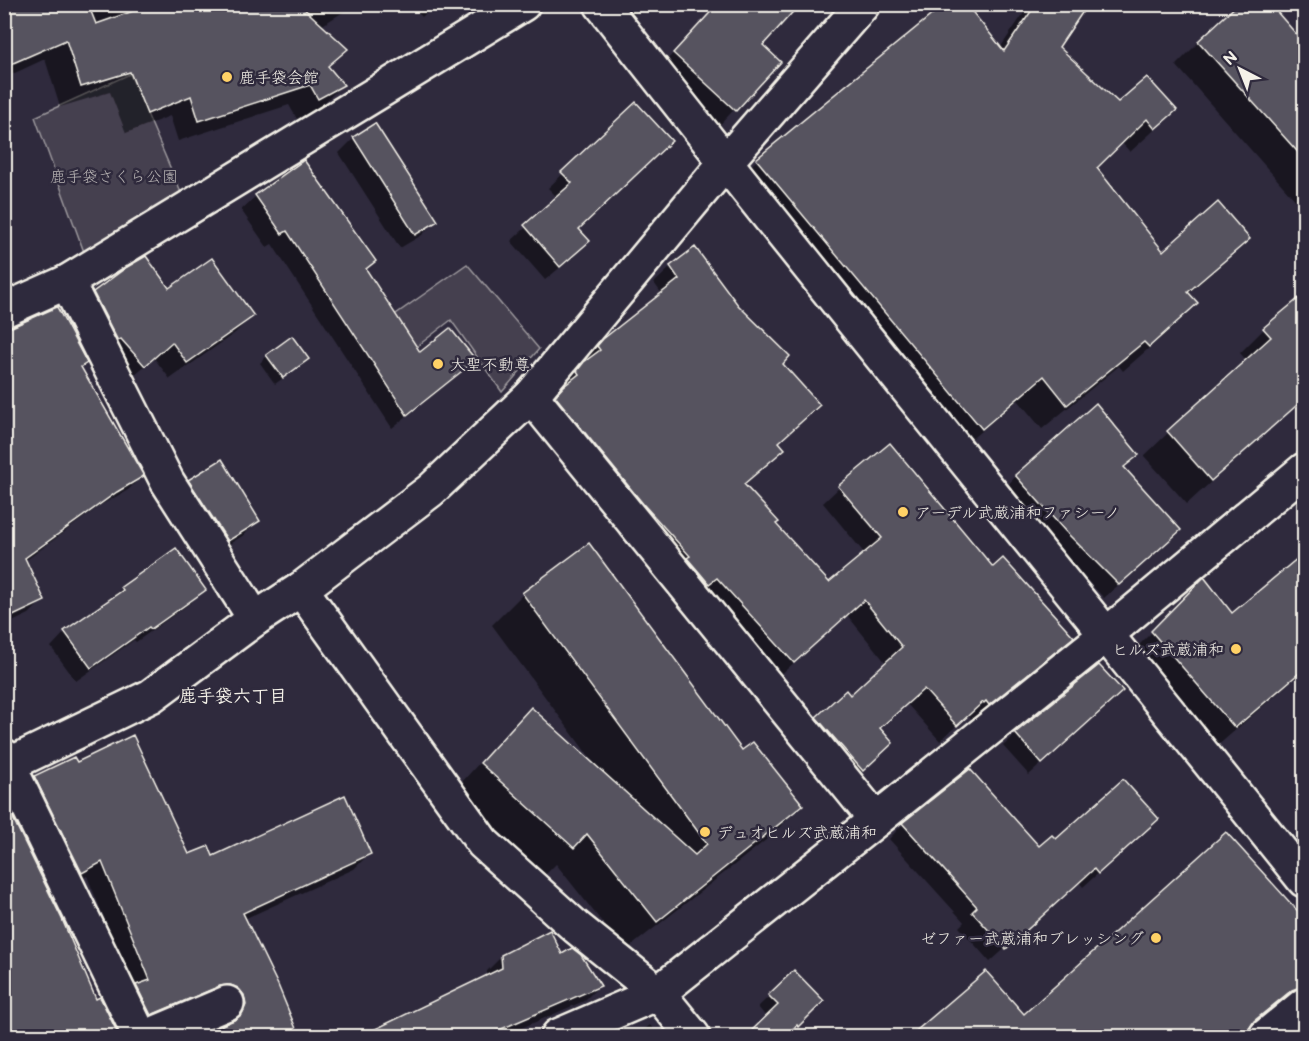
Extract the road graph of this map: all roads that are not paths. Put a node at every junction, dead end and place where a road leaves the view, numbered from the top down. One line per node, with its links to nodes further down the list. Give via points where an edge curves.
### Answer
1 (523, 4): 5 (street)
2 (601, 4): 4 (street)
3 (863, 4): 4 (street)
4 (724, 163): 7 (street); 11 (street)
5 (67, 282): 6 (street); 10 (street, via 167,481)
6 (4, 310)
7 (531, 396): 9 (street, via 431,490); 13 (street)
8 (1305, 470): 11 (street)
9 (301, 590): 10 (street); 15 (street, via 483,843 576,927)
10 (255, 619): 12 (street, via 151,696)
11 (1107, 634): 13 (street); 14 (street)
12 (6, 763): 18 (street)
13 (876, 820): 15 (street)
14 (1305, 880)
15 (658, 993): 20 (street); 21 (street)
16 (227, 1003): 19 (street)
17 (1305, 1005): 22 (street)
18 (140, 1036)
19 (149, 1036)
20 (558, 1036)
21 (693, 1036)
22 (1266, 1036)

